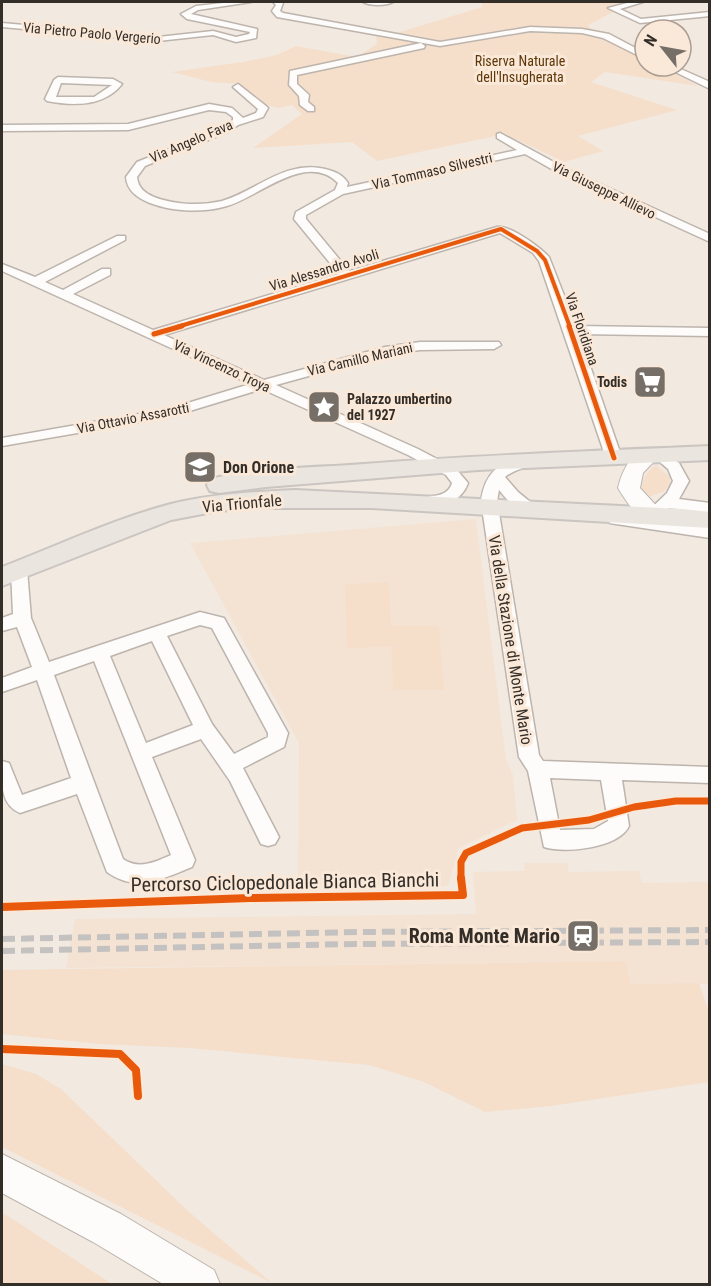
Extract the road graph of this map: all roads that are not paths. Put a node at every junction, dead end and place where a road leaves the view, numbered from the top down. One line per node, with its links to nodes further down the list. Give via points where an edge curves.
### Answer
1 (247, 2): 7 (street, Via Pietro Paolo Vergerio, via 196,8 185,14 252,30 255,34 236,40 213,33 158,39)
2 (277, 2): 8 (street, via 280,5 276,12 280,15)
3 (367, 2): 4 (street)
4 (389, 2)
5 (639, 2): 6 (street, via 612,8 639,21)
6 (710, 14)
7 (2, 25)
8 (431, 43): 9 (street, via 451,44 530,29 579,30 602,35); 13 (street, via 293,73 293,85 304,95 303,103)
9 (633, 50)
10 (693, 78): 11 (street)
11 (710, 86)
12 (238, 87): 15 (street, via 263,108 260,115)
13 (310, 109)
14 (44, 113): 14 (street, via 96,99 118,83 58,80); 15 (street, Via Angelo Fava, via 133,126 209,107 233,112 239,119); 16 (street, Via Angelo Fava)
15 (236, 123): 19 (street, Via Angelo Fava, via 141,164 133,172 133,185 144,196 162,203 203,206 225,203 286,174 310,169 340,179)
16 (2, 128)
17 (501, 136): 18 (street, Via Giuseppe Allievo)
18 (525, 151): 19 (street, Via Tommaso Silvestri); 22 (street, Via Giuseppe Allievo)
19 (340, 192): 25 (street, via 308,208 299,218)
20 (501, 229): 25 (street, Via Alessandro Avoli); 28 (street, Via Floridiana, via 543,257)
21 (121, 238): 26 (street)
22 (710, 239)
23 (2, 267): 26 (street, Via Vincenzo Troya)
24 (106, 272): 27 (street)
25 (347, 276): 30 (street, Via Alessandro Avoli)
26 (35, 282): 27 (street, Via Vincenzo Troya)
27 (63, 295): 30 (street, Via Vincenzo Troya)
28 (571, 330): 29 (street); 36 (street, Via Floridiana)
29 (710, 333)
30 (154, 334): 32 (street, Via Vincenzo Troya)
31 (494, 345): 32 (street, Via Camillo Mariani, via 404,347)
32 (263, 385): 33 (street, Via Ottavio Assarotti, via 153,417); 38 (street, Via Vincenzo Troya)
33 (2, 442)
34 (710, 453): 35 (main road, Via Trionfale)
35 (654, 456): 36 (main road, Via Trionfale); 42 (street, via 674,466 681,481); 42 (street, via 633,471 629,488 638,502)
36 (614, 458): 37 (main road, Via Trionfale)
37 (525, 461): 38 (main road, Via Trionfale); 39 (street, Via Trionfale)
38 (442, 466): 40 (street, Via Trionfale, via 455,474 460,487 452,496); 48 (main road, Via Trionfale, via 266,479 187,490 136,505)
39 (496, 476): 41 (street); 44 (street, via 512,496)
40 (428, 502): 41 (main road); 48 (main road, Via Trionfale, via 287,498 190,508)
41 (490, 508): 44 (main road); 59 (street, Via della Stazione di Monte Mario, via 529,757)
42 (659, 508): 43 (street); 45 (main road); 46 (main road)
43 (710, 508)
44 (531, 509): 45 (main road)
45 (598, 511): 47 (street, via 623,522)
46 (710, 520)
47 (710, 533)
48 (8, 568): 49 (street)
49 (22, 618): 50 (street); 53 (street)
50 (2, 625)
51 (157, 633): 52 (street); 55 (street); 57 (street, via 200,618 218,623 278,733 277,741)
52 (99, 652): 53 (street); 56 (street)
53 (43, 671): 54 (street); 62 (street)
54 (2, 685)
55 (205, 729): 56 (street); 57 (street)
56 (141, 753): 62 (street, via 184,860 138,877 122,872 115,865)
57 (230, 765): 63 (street)
58 (2, 769): 62 (street, via 12,799 20,804)
59 (538, 769): 60 (street); 60 (street, Via della Stazione di Monte Mario, via 551,840 597,838 619,826)
60 (610, 772): 61 (street)
61 (710, 775)
62 (83, 783)
63 (268, 837)
64 (2, 1173): 65 (street, via 107,1228)
65 (200, 1284)

